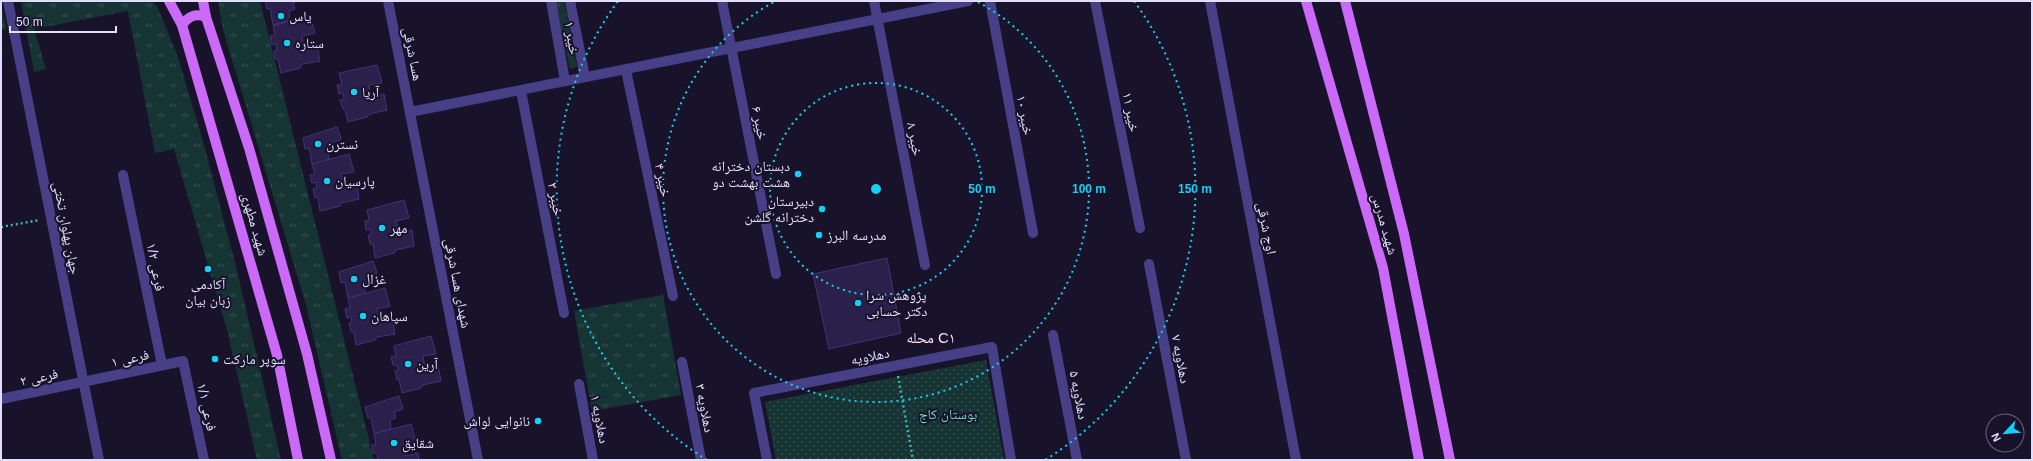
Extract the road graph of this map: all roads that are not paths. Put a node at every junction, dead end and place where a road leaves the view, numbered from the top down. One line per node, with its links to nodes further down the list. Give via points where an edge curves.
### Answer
1 (8, 1): 36 (street, جهان پهلوان تختی)
2 (169, 1): 17 (main road, شهید مطهری)
3 (203, 1): 15 (main road, شهید مطهری)
4 (388, 1): 23 (street, هسا شرقی)
5 (551, 1): 21 (street, خیبر ۱)
6 (570, 1): 20 (street, خیبر ۱)
7 (722, 1): 18 (street, خیبر ۶)
8 (874, 1): 16 (street, خیبر ۸)
9 (968, 1): 16 (street)
10 (990, 1): 26 (street, خیبر ۱۰)
11 (1095, 1): 25 (street, خیبر ۱۱)
12 (1210, 1): 51 (street, اوج شرقی)
13 (1306, 1): 39 (main road, شهید مدرس, via 1383,268)
14 (1345, 1): 53 (main road, شهید مدرس, via 1404,234)
15 (206, 17): 17 (main road, via 199,14 189,17); 43 (main road, شهید مطهری, via 253,163 307,354)
16 (878, 19): 18 (street); 28 (street, خیبر ۸)
17 (182, 25): 42 (main road, شهید مطهری, via 277,355)
18 (731, 48): 19 (street); 29 (street, خیبر ۶)
19 (626, 70): 20 (street); 30 (street, خیبر ۴)
20 (585, 77): 21 (street)
21 (565, 81): 22 (street)
22 (521, 91): 23 (street); 31 (street, خیبر ۲)
23 (410, 112): 44 (street, شهدای هسا شرقی)
24 (123, 175): 35 (street, فرعی ۱/۲)
25 (1140, 228)
26 (1033, 233)
27 (1149, 264): 50 (street, دهلاویه ۷)
28 (925, 265)
29 (776, 274)
30 (673, 296)
31 (564, 313)
32 (1053, 335): 49 (street, دهلاویه ۵)
33 (183, 361): 35 (street, فرعی ۱); 41 (street, فرعی ۱/۱)
34 (682, 362): 46 (street, دهلاویه ۳)
35 (162, 365): 36 (street, فرعی ۱)
36 (83, 382): 38 (street, فرعی ۲); 40 (street, جهان پهلوان تختی)
37 (579, 384): 45 (street, دهلاویه ۱)
38 (1, 399)
39 (1418, 455): 52 (street)
40 (99, 460)
41 (204, 460)
42 (298, 460)
43 (331, 460)
44 (478, 460)
45 (593, 460)
46 (701, 460)
47 (767, 460): 48 (street, دهلاویه, via 754,393 992,347)
48 (1011, 460)
49 (1077, 460)
50 (1186, 460)
51 (1296, 460)
52 (1413, 460)
53 (1450, 460)

